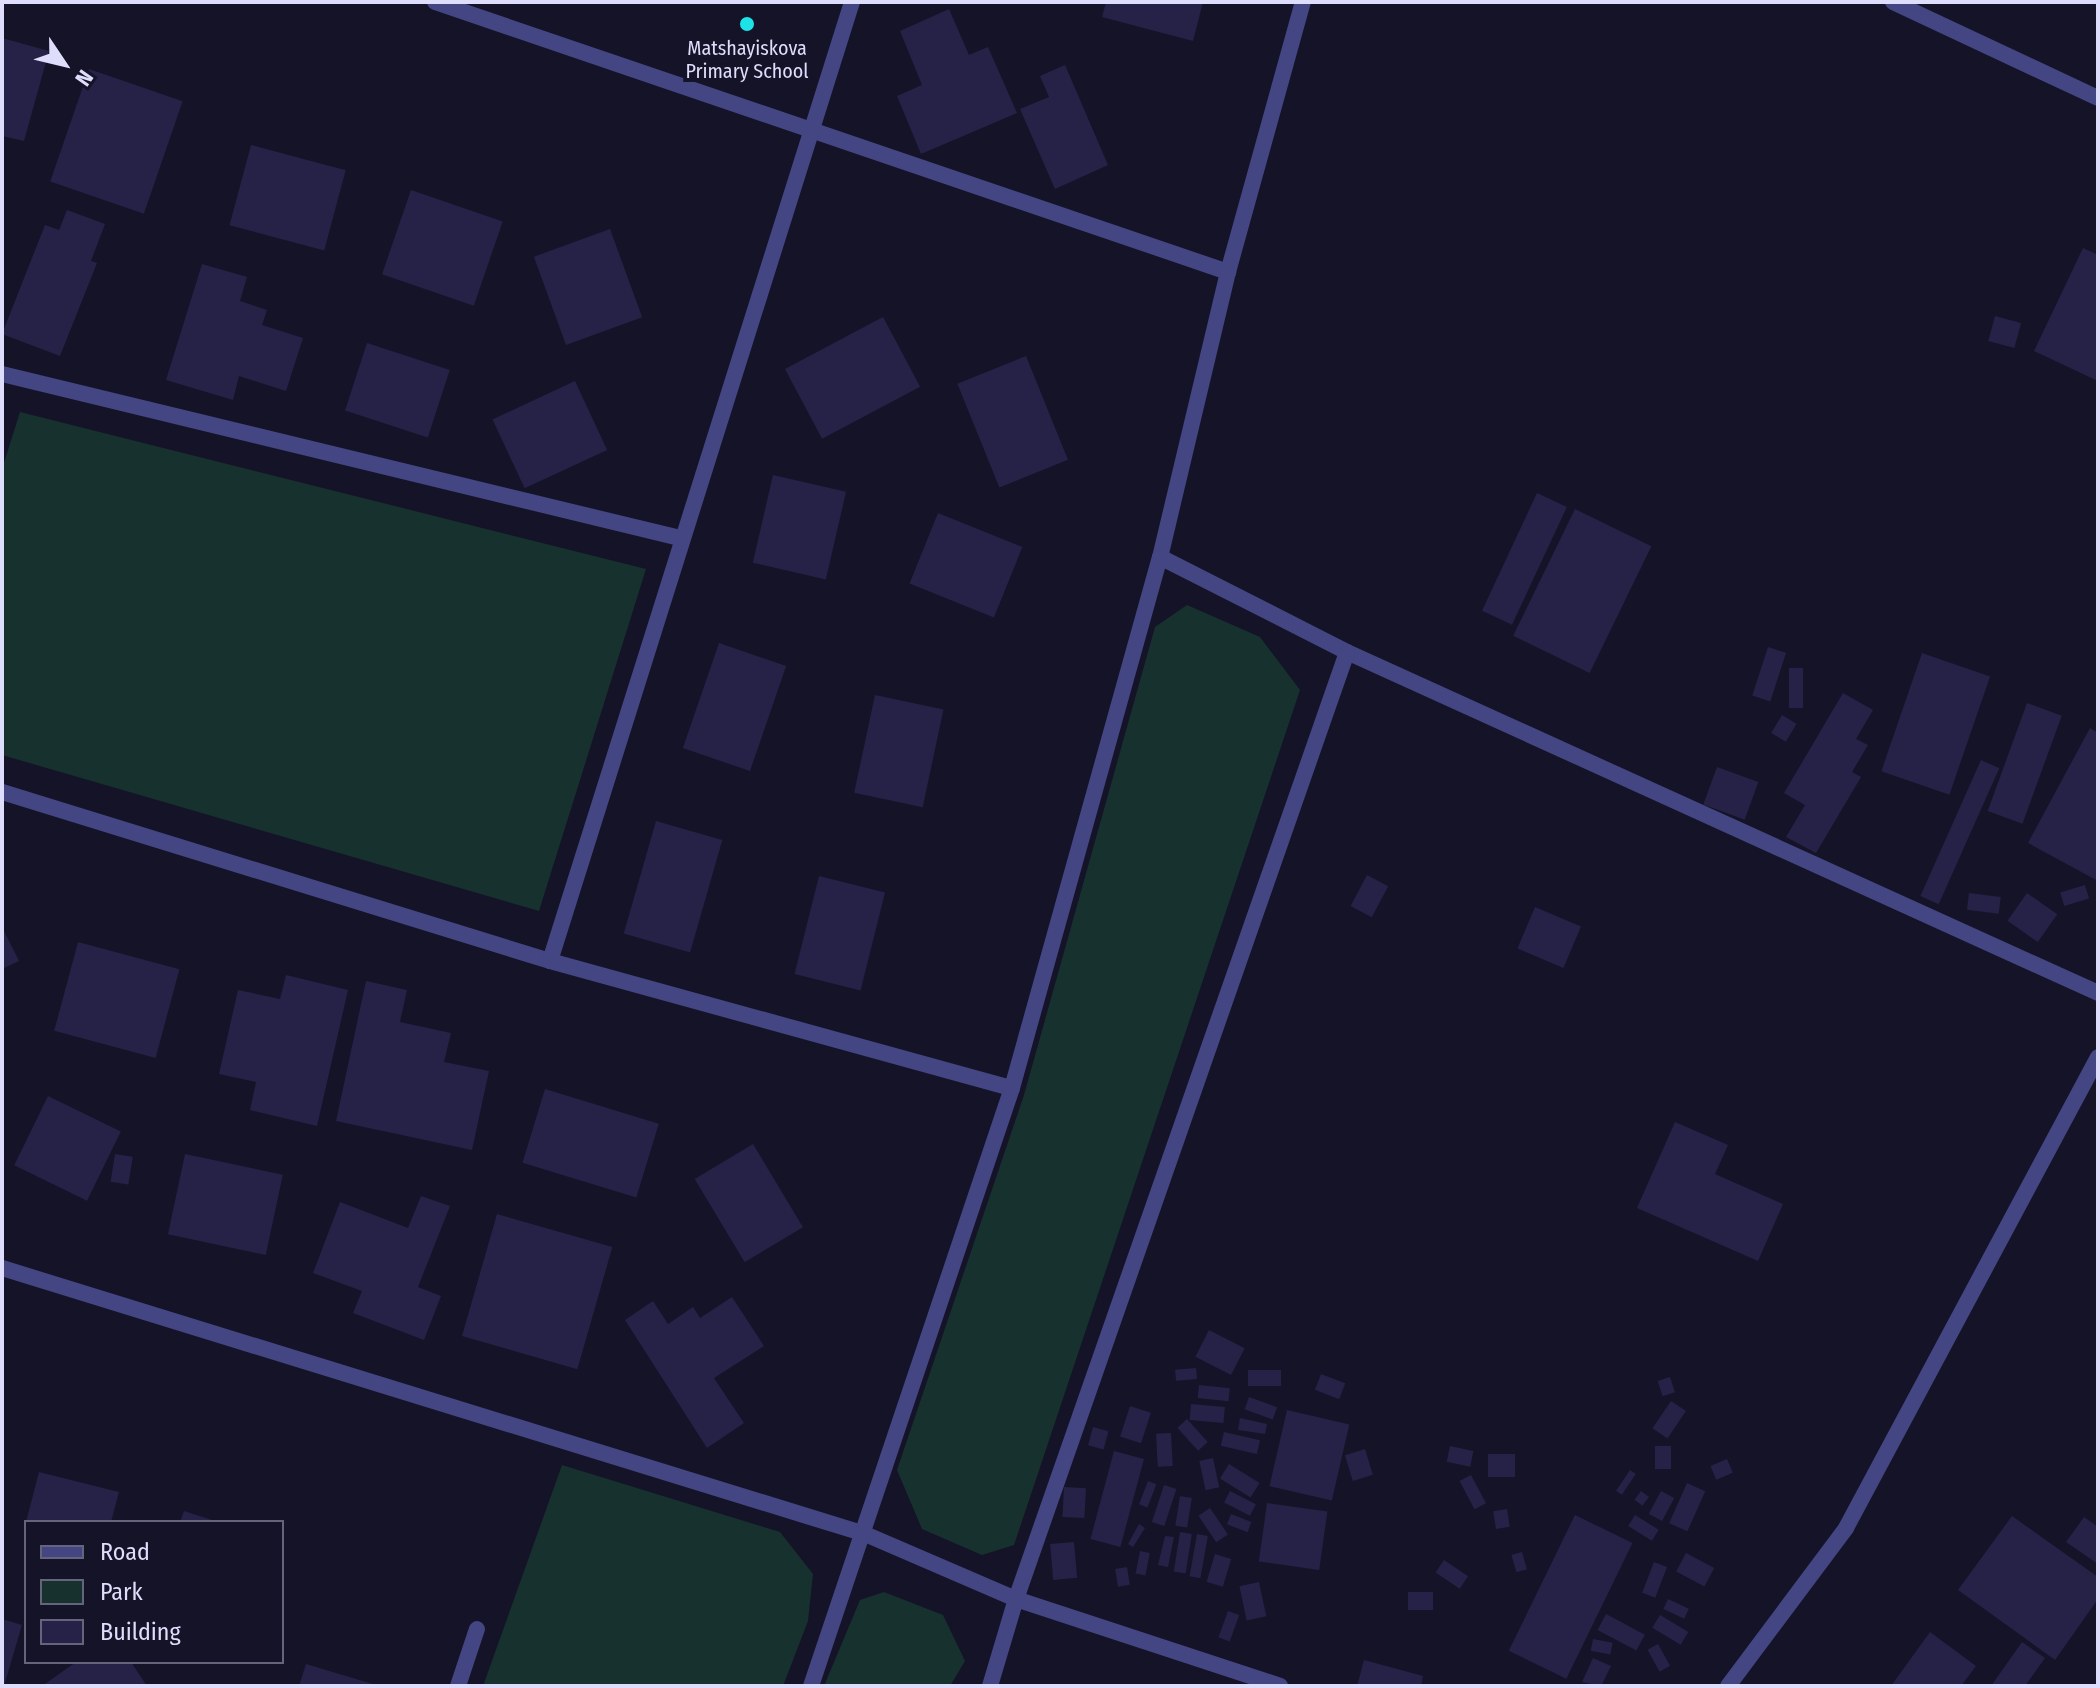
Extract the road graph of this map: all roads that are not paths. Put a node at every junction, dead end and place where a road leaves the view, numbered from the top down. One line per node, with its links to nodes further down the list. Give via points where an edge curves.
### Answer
1 (435, 2): 6 (street)
2 (852, 2): 6 (street)
3 (1303, 2): 7 (street)
4 (1893, 2): 5 (street)
5 (2098, 98)
6 (810, 134): 7 (street); 9 (street)
7 (1228, 272): 10 (street)
8 (2, 376): 9 (street)
9 (680, 538): 13 (street)
10 (1160, 557): 11 (street); 16 (street)
11 (1347, 652): 14 (street); 19 (street)
12 (2, 792): 13 (street)
13 (550, 961): 16 (street)
14 (2098, 993)
15 (2098, 1057): 25 (street, via 1846,1528)
16 (1012, 1088): 18 (street)
17 (2, 1268): 18 (street)
18 (865, 1534): 19 (street); 22 (street)
19 (1016, 1599): 23 (street); 24 (street)
20 (477, 1629): 21 (street)
21 (458, 1686)
22 (811, 1686)
23 (990, 1686)
24 (1280, 1686)
25 (1728, 1686)

